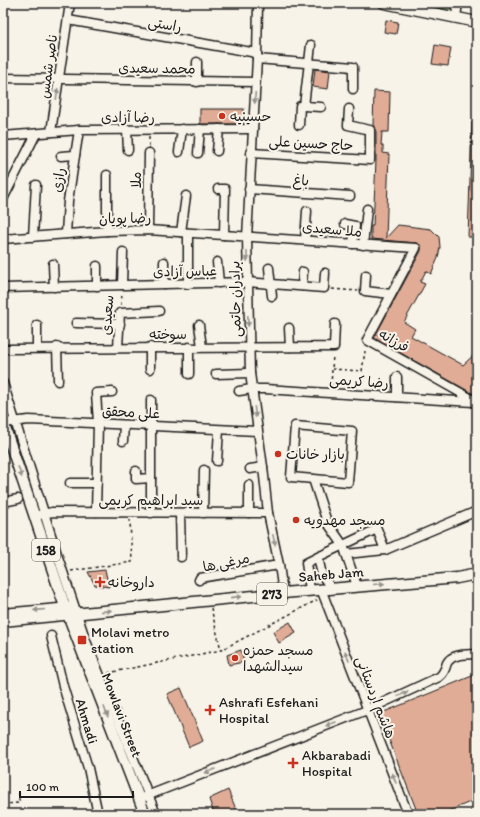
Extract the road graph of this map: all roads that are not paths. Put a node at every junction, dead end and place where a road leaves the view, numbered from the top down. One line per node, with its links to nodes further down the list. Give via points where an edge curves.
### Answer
1 (70, 3): 6 (street, ناصر شمس)
2 (258, 3): 9 (street, برادران حاتمی)
3 (384, 3): 5 (main road)
4 (458, 3): 5 (street)
5 (456, 17): 7 (main road)
6 (68, 20): 9 (street, راستی); 13 (street, ناصر شمس)
7 (477, 22)
8 (311, 45): 11 (street)
9 (257, 56): 11 (street, راستی); 15 (street, برادران حاتمی)
10 (197, 62): 14 (street)
11 (310, 63): 16 (street, راستی, via 353,67); 17 (street)
12 (3, 78): 13 (street, محمد سعیدی)
13 (59, 80): 14 (street, محمد سعیدی); 27 (street, ناصر شمس, one-way to 13)
14 (197, 82): 15 (street, محمد سعیدی)
15 (256, 82): 23 (street, برادران حاتمی, one-way to 23)
16 (353, 89)
17 (304, 106): 18 (street); 20 (street, via 300,106)
18 (321, 107)
19 (348, 109): 35 (street, حاج حسین علی, via 348,125 370,130 370,160)
20 (299, 125)
21 (200, 129): 22 (street, رضا آزادی); 26 (street, رضا آزادی); 34 (street)
22 (219, 129): 23 (street, رضا آزادی); 31 (street)
23 (253, 129): 35 (street, برادران حاتمی)
24 (79, 130): 25 (street, رضا آزادی); 27 (street, رضا آزادی); 36 (street, رازی)
25 (127, 130): 26 (street, رضا آزادی); 30 (street)
26 (182, 130): 32 (street)
27 (51, 132): 28 (street, رضا آزادی)
28 (36, 134): 29 (street, رضا آزادی); 44 (street)
29 (3, 136)
30 (128, 150)
31 (217, 151)
32 (179, 152)
33 (149, 153): 48 (street, ملا)
34 (198, 153)
35 (251, 153): 41 (street, برادران حاتمی)
36 (75, 155): 37 (street); 51 (street, رازی)
37 (61, 156)
38 (107, 175): 49 (street)
39 (36, 185): 53 (street)
40 (218, 189): 52 (street, via 225,189)
41 (249, 189): 43 (street, باغ); 54 (street, برادران حاتمی)
42 (186, 196): 50 (street)
43 (350, 196)
44 (3, 199)
45 (367, 209): 58 (street)
46 (307, 211): 56 (street)
47 (345, 224): 57 (street, via 355,226)
48 (148, 230): 49 (street, رضا پویان); 50 (street, رضا پویان)
49 (107, 231): 51 (street, رضا پویان)
50 (184, 233): 52 (street, رضا پویان); 72 (street)
51 (66, 234): 53 (street, رضا پویان)
52 (224, 235): 54 (street, رضا پویان)
53 (33, 237): 55 (street, رضا پویان)
54 (247, 237): 56 (street, ملا سعیدی); 69 (street, برادران حاتمی, one-way to 69)
55 (3, 239)
56 (305, 240): 57 (street, ملا سعیدی)
57 (353, 244): 58 (street, ملا سعیدی)
58 (363, 245): 59 (street, ملا سعیدی)
59 (416, 248): 79 (street, فرزانه)
60 (123, 252): 74 (street)
61 (164, 262): 71 (street)
62 (217, 262): 70 (street)
63 (53, 264): 77 (street)
64 (97, 266): 75 (street)
65 (269, 268): 73 (street)
66 (303, 272): 76 (street)
67 (325, 273): 76 (street, عباس آزادی, via 324,288)
68 (366, 275): 79 (street, via 365,291)
69 (247, 282): 70 (street, عباس آزادی); 73 (street, عباس آزادی); 93 (street, برادران حاتمی, one-way to 93)
70 (219, 283): 72 (street, عباس آزادی)
71 (164, 284): 72 (street, عباس آزادی); 74 (street, عباس آزادی)
72 (188, 284)
73 (271, 284): 76 (street, عباس آزادی); 80 (street)
74 (122, 285): 75 (street, عباس آزادی)
75 (97, 286): 77 (street, عباس آزادی)
76 (302, 286)
77 (54, 287): 78 (street, عباس آزادی)
78 (3, 288)
79 (391, 294): 109 (street, فرزانه, via 367,340)
80 (272, 296)
81 (159, 311): 83 (street, سعیدی, via 120,313)
82 (76, 322): 83 (street)
83 (120, 324): 89 (street, سعیدی)
84 (335, 324): 94 (street, سوخته, via 334,347)
85 (37, 325): 95 (street)
86 (200, 325): 92 (street)
87 (289, 328): 94 (street)
88 (57, 347): 89 (street, سوخته); 95 (street, سوخته); 102 (street)
89 (118, 347): 90 (street, سوخته)
90 (150, 347): 91 (street, سوخته); 97 (street)
91 (189, 347): 92 (street, سوخته); 99 (street)
92 (202, 347): 93 (street, سوخته)
93 (249, 347): 94 (street, سوخته); 98 (street, برادران حاتمی)
94 (290, 347)
95 (37, 348): 96 (street, سوخته)
96 (3, 349)
97 (150, 369)
98 (250, 373): 100 (street); 104 (street, برادران حاتمی)
99 (189, 374)
100 (216, 374)
101 (397, 377): 107 (street)
102 (58, 381)
103 (3, 383): 111 (street)
104 (252, 389): 105 (street, رضا کریمی); 107 (street, رضا کریمی); 116 (street, برادران حاتمی, one-way to 116)
105 (239, 391)
106 (112, 392): 112 (street, via 96,392)
107 (397, 397): 109 (street, رضا کریمی)
108 (151, 400): 114 (street)
109 (477, 402)
110 (3, 422): 111 (street, علی محقق); 137 (main road, Mowlavi Street / 158, one-way to 137)
111 (15, 422): 112 (street, علی محقق, via 29,420); 137 (street)
112 (98, 423): 113 (street, علی محقق); 126 (street)
113 (124, 425): 114 (street, علی محقق); 117 (street)
114 (152, 426): 115 (street, علی محقق); 123 (street)
115 (219, 430): 116 (street, علی محقق); 118 (street)
116 (257, 431): 120 (street, برادران حاتمی)
117 (123, 442)
118 (217, 461)
119 (250, 468): 120 (street)
120 (263, 468): 136 (street, برادران حاتمی)
121 (204, 470): 134 (street)
122 (136, 471): 123 (street, via 136,479)
123 (151, 478): 132 (street)
124 (313, 479): 124 (street, via 348,482 352,431 295,426 291,477); 138 (street, via 327,522)
125 (70, 483): 126 (street)
126 (97, 483): 131 (street)
127 (249, 485): 135 (street)
128 (18, 499): 129 (street)
129 (3, 502)
130 (477, 511): 139 (street)
131 (96, 512): 132 (street, سید ابراهیم کریمی); 137 (street, سید ابراهیم کریمی, via 52,512)
132 (150, 513): 133 (street, سید ابراهیم کریمی)
133 (180, 513): 134 (street, سید ابراهیم کریمی); 142 (street)
134 (203, 513): 135 (street, سید ابراهیم کریمی)
135 (249, 513): 136 (street, سید ابراهیم کریمی)
136 (268, 513): 143 (street, برادران حاتمی, one-way to 143)
137 (40, 515): 151 (main road, Mowlavi Street / 158); 151 (street, via 63,572)
138 (343, 545): 139 (street, via 377,529); 140 (street); 141 (street)
139 (385, 550): 140 (street)
140 (346, 554): 146 (street)
141 (318, 557): 147 (street, via 322,575); 148 (street, via 306,563)
142 (182, 558)
143 (279, 565): 145 (street, مرغی ها); 149 (street, برادران حاتمی)
144 (477, 574): 146 (main road, Saheb Jam / 273, one-way to 144)
145 (199, 580)
146 (357, 586): 147 (main road, Saheb Jam / 273)
147 (331, 588): 150 (main road, Saheb Jam / 273)
148 (310, 590): 149 (main road, Saheb Jam / 273); 150 (main road, Saheb Jam / 273)
149 (283, 592): 151 (main road, Saheb Jam / 273, one-way to 149)
150 (322, 593): 156 (street, هاشم اردستانی, one-way to 150)
151 (71, 611): 152 (street, one-way to 152); 153 (main road, Saheb Jam); 157 (main road, Mowlavi Street / 158, one-way to 157); 157 (street, via 100,675)
152 (3, 613)
153 (3, 621)
154 (51, 636): 158 (street, Ahmadi, via 88,768)
155 (477, 654): 156 (street, one-way to 155, via 439,677 451,658)
156 (368, 710): 157 (street, one-way to 157); 161 (street, هاشم اردستانی, one-way to 156)
157 (144, 797): 159 (main road, Mowlavi Street / 158); 160 (street)
158 (98, 814)
159 (145, 814)
160 (156, 814)
161 (408, 814)

